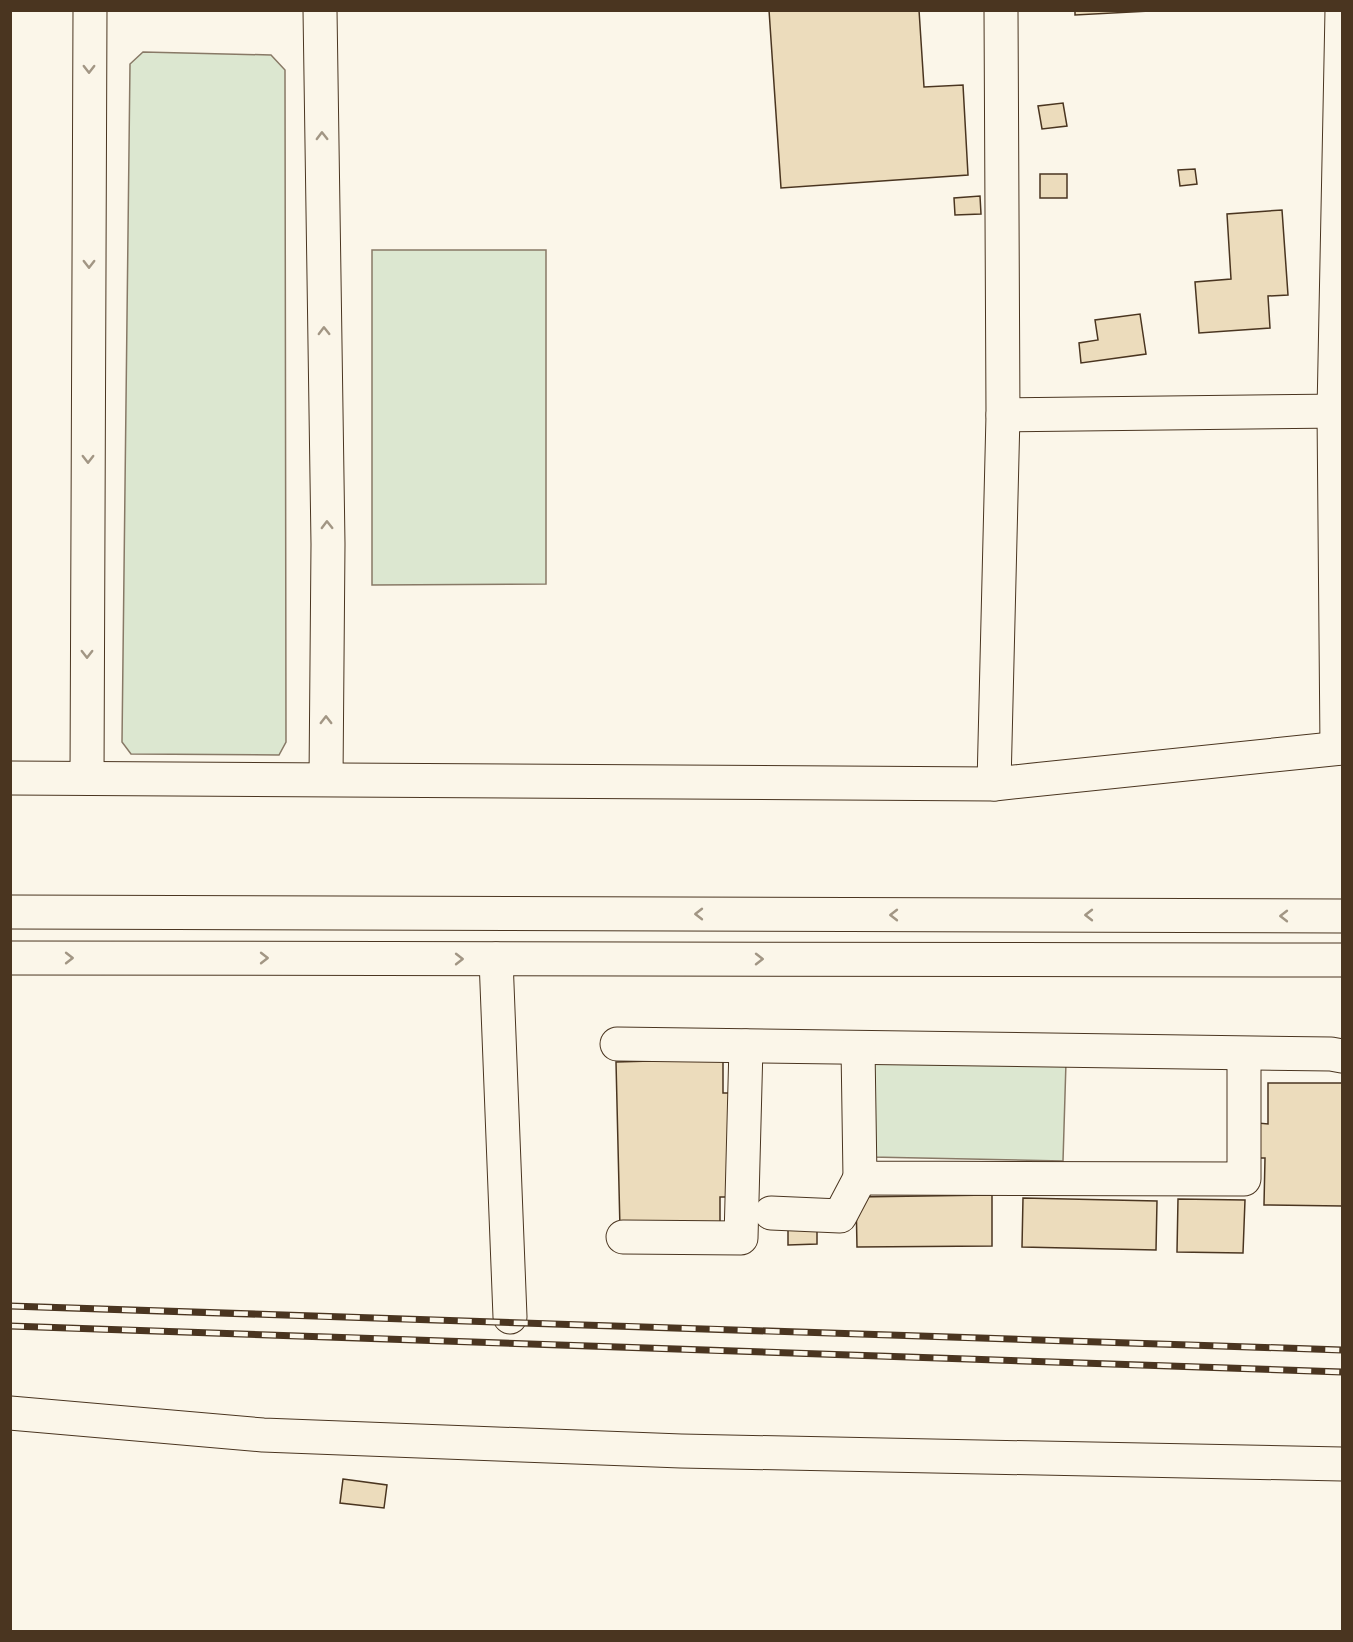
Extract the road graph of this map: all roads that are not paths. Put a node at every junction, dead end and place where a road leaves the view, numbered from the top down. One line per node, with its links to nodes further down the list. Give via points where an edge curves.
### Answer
1 (90, 10): 10 (main road, one-way to 10)
2 (320, 10): 11 (main road, one-way to 2, via 328,544)
3 (1001, 10): 6 (main road)
4 (1342, 10): 5 (main road)
5 (1338, 411): 6 (main road); 7 (main road)
6 (1003, 415): 12 (main road)
7 (1339, 682): 8 (main road)
8 (1340, 748): 12 (main road)
9 (10, 778): 10 (main road)
10 (87, 778): 11 (main road)
11 (326, 779): 12 (main road)
12 (994, 784)
13 (10, 912): 14 (main road, one-way to 13)
14 (1342, 916)
15 (10, 958): 16 (main road, one-way to 16)
16 (496, 959): 17 (main road, one-way to 17); 26 (main road)
17 (1342, 960)
18 (617, 1044): 19 (main road)
19 (746, 1046): 20 (main road); 25 (main road, via 741,1238)
20 (858, 1048): 21 (main road); 23 (main road)
21 (1244, 1054): 22 (main road); 23 (main road, via 1244,1179)
22 (1342, 1056)
23 (860, 1178): 24 (main road, via 840,1216)
24 (771, 1213)
25 (623, 1237)
26 (510, 1317)
27 (10, 1413): 28 (main road, via 263,1435 681,1450)
28 (1342, 1464)

